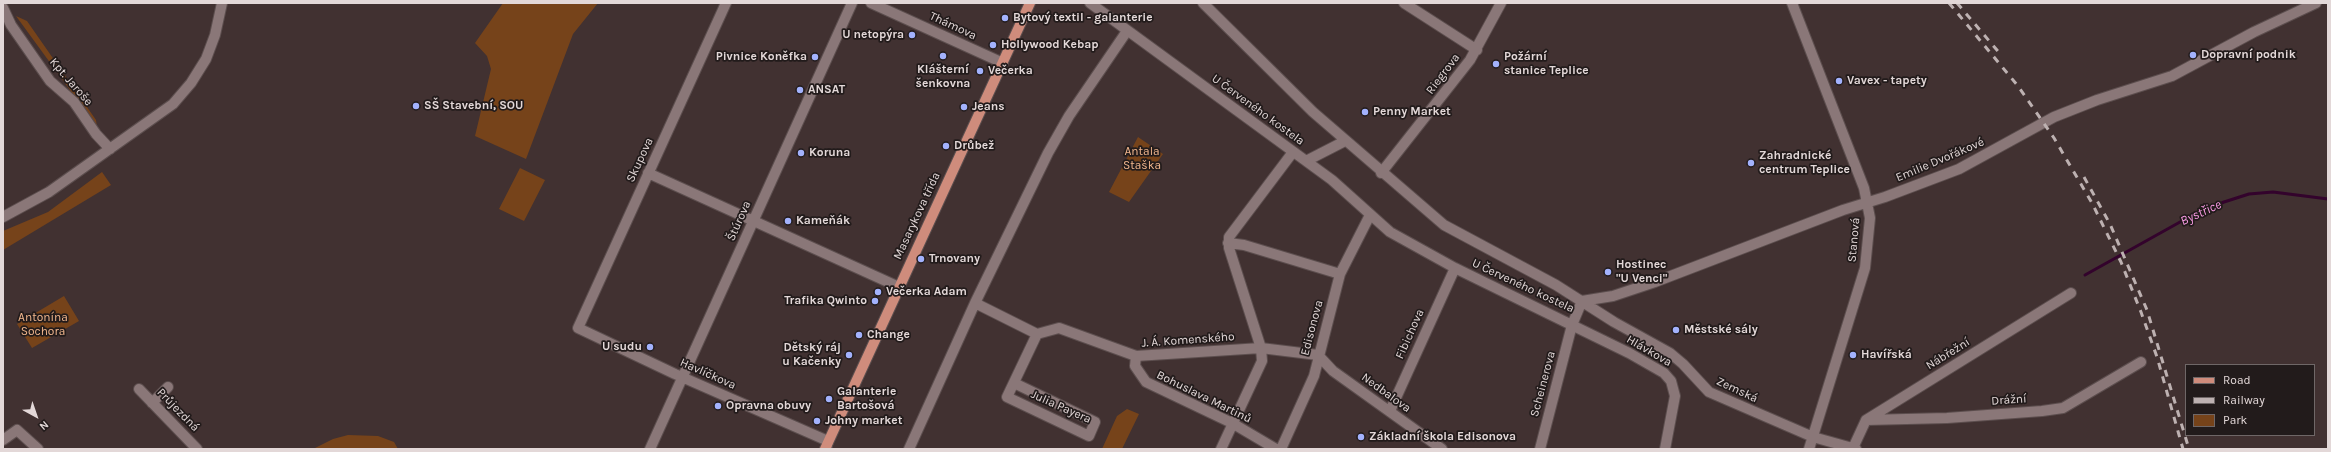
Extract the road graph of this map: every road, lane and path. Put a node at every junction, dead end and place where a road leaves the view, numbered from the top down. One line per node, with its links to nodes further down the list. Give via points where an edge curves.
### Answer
1 (222, 3): 17 (street, via 215,35 206,59 191,83 173,104)
2 (726, 3): 20 (street, Skupova)
3 (852, 3): 25 (street, Štúrova)
4 (871, 3): 15 (street, Thámova)
5 (1030, 3): 15 (main road, Masarykova třída)
6 (1090, 3): 13 (street, U Červeného kostela)
7 (1203, 3): 16 (street, U Červeného kostela)
8 (1501, 3): 14 (street, Riegrova)
9 (1792, 3): 22 (street, Stanová)
10 (2316, 3): 22 (street, Emilie Dvořákové, via 2254,32 2208,59 2172,76 2065,112 1959,169)
11 (1408, 4): 14 (street)
12 (3, 8): 17 (street, Kpt. Jaroše, via 11,25 50,81 74,102)
13 (1127, 31): 18 (street, U Červeného kostela); 32 (street, via 1048,153)
14 (1477, 50): 21 (street, Riegrova)
15 (1002, 63): 29 (main road, Masarykova třída)
16 (1345, 142): 19 (street); 21 (street, U Červeného kostela)
17 (110, 149): 24 (street, via 49,192)
18 (1293, 152): 19 (street, U Červeného kostela); 26 (street, via 1231,232)
19 (1306, 162): 23 (street, U Červeného kostela, via 1341,187)
20 (648, 173): 25 (street); 34 (street, Skupova)
21 (1381, 173): 31 (street, U Červeného kostela, via 1444,225)
22 (1868, 202): 31 (street, Emilie Dvořákové, via 1655,282 1614,296); 48 (street, Stanová, via 1870,230 1865,268)
23 (1370, 215): 27 (street, U Červeného kostela, via 1398,236); 28 (street, Edisonova)
24 (3, 217)
25 (752, 222): 29 (street); 40 (street, Štúrova)
26 (1228, 243): 28 (street, via 1244,245); 36 (street)
27 (1455, 268): 33 (street, U Červeného kostela); 45 (street, Fibichova)
28 (1340, 274): 37 (street, Edisonova)
29 (899, 287): 50 (main road, Masarykova třída)
30 (2070, 293): 46 (street, Nábřežní)
31 (1582, 301): 33 (street, U Červeného kostela); 48 (street, Zemská, via 1675,356 1709,392)
32 (976, 303): 35 (street); 54 (street)
33 (1572, 325): 59 (street, Scheinerova); 60 (street, Hlávkova, via 1659,369 1669,377 1675,391 1675,401)
34 (578, 328): 40 (street, Havlíčkova)
35 (1037, 334): 38 (street, J. Á. Komenského, via 1059,328); 41 (street, Julia Payera)
36 (1261, 348): 37 (street, J. Á. Komenského); 38 (street, J. Á. Komenského); 47 (street, via 1262,361)
37 (1318, 355): 45 (street, Nedbalova, via 1333,370); 57 (street, Edisonova, via 1314,376)
38 (1136, 356): 47 (street, Bohuslava Martinů, via 1135,366 1146,382)
39 (2140, 362): 46 (street, Drážní, via 2063,408 1955,417)
40 (682, 377): 50 (street, Havlíčkova); 53 (street, Štúrova)
41 (1014, 383): 41 (street, Julia Payera, via 1007,397 1089,436 1095,422)
42 (168, 387): 44 (street)
43 (139, 390): 44 (street, Průjezdná)
44 (152, 403): 52 (street, Průjezdná)
45 (1390, 411): 58 (street, Nedbalova)
46 (1866, 420): 62 (street)
47 (1232, 423): 55 (street); 56 (street, Bohuslava Martinů)
48 (1813, 437): 61 (street, Stanová); 62 (street, Zemská)
49 (6, 438): 51 (street, via 17,430)
50 (825, 447)
51 (38, 449)
52 (197, 449)
53 (650, 449)
54 (909, 449)
55 (1220, 449)
56 (1276, 449)
57 (1281, 449)
58 (1442, 449)
59 (1540, 449)
60 (1665, 449)
61 (1809, 449)
62 (1854, 449)

